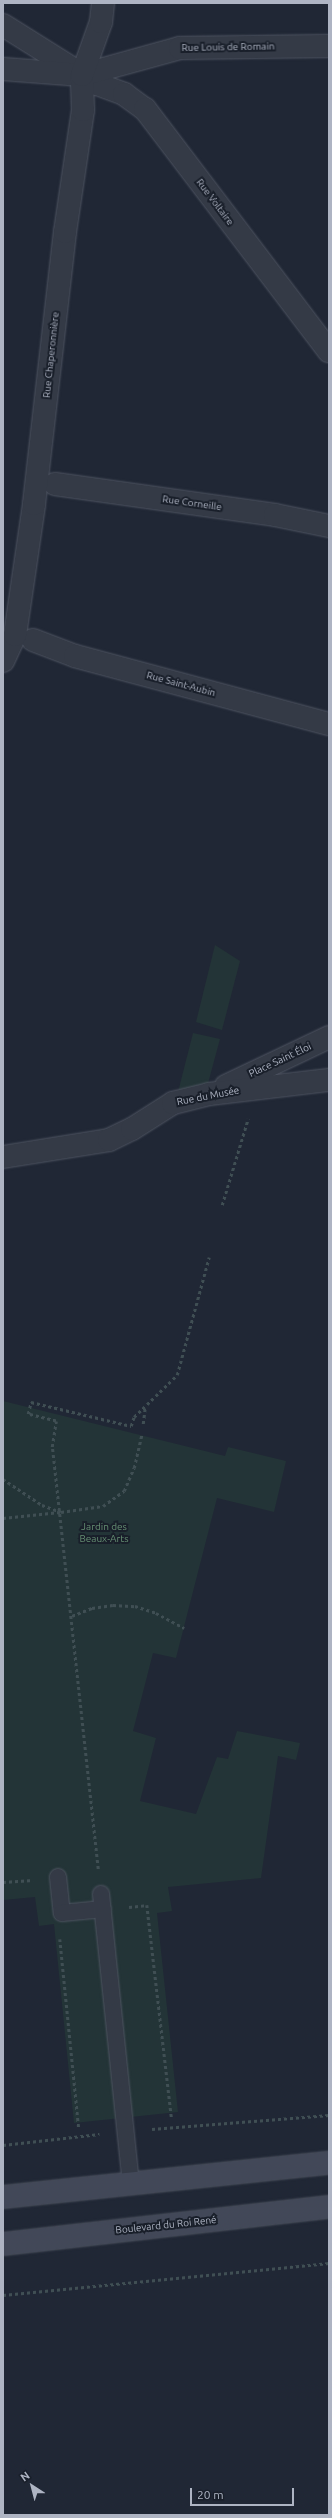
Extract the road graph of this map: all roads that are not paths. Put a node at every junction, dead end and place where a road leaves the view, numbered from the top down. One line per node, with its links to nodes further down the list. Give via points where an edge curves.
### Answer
1 (103, 4): 5 (street, via 101,22)
2 (3, 25): 5 (street)
3 (329, 46): 5 (street, Rue Louis de Romain, via 180,48)
4 (3, 69): 5 (street)
5 (82, 75): 6 (street, Rue Voltaire, via 124,94 149,114); 9 (street, Rue Chaperonnière, via 83,110 65,232 34,504)
6 (329, 351)
7 (55, 484): 8 (street, Rue Corneille, via 275,515)
8 (329, 526)
9 (24, 638): 10 (street, Rue Chaperonnière); 11 (street, Rue Saint-Aubin, via 75,656)
10 (3, 661)
11 (329, 724)
12 (329, 1037): 14 (street, Place Saint Éloi)
13 (329, 1080): 14 (street, Rue du Musée)
14 (209, 1094): 15 (street, Rue du Musée, via 172,1103 132,1129 109,1140)
15 (3, 1157)
16 (58, 1877): 18 (lane, via 62,1913)
17 (101, 1894): 18 (lane)
18 (103, 1909): 20 (lane)
19 (329, 2163): 20 (main road)
20 (131, 2184): 21 (main road)
21 (3, 2197)
22 (329, 2207): 23 (main road, Boulevard du Roi René)
23 (3, 2244)

